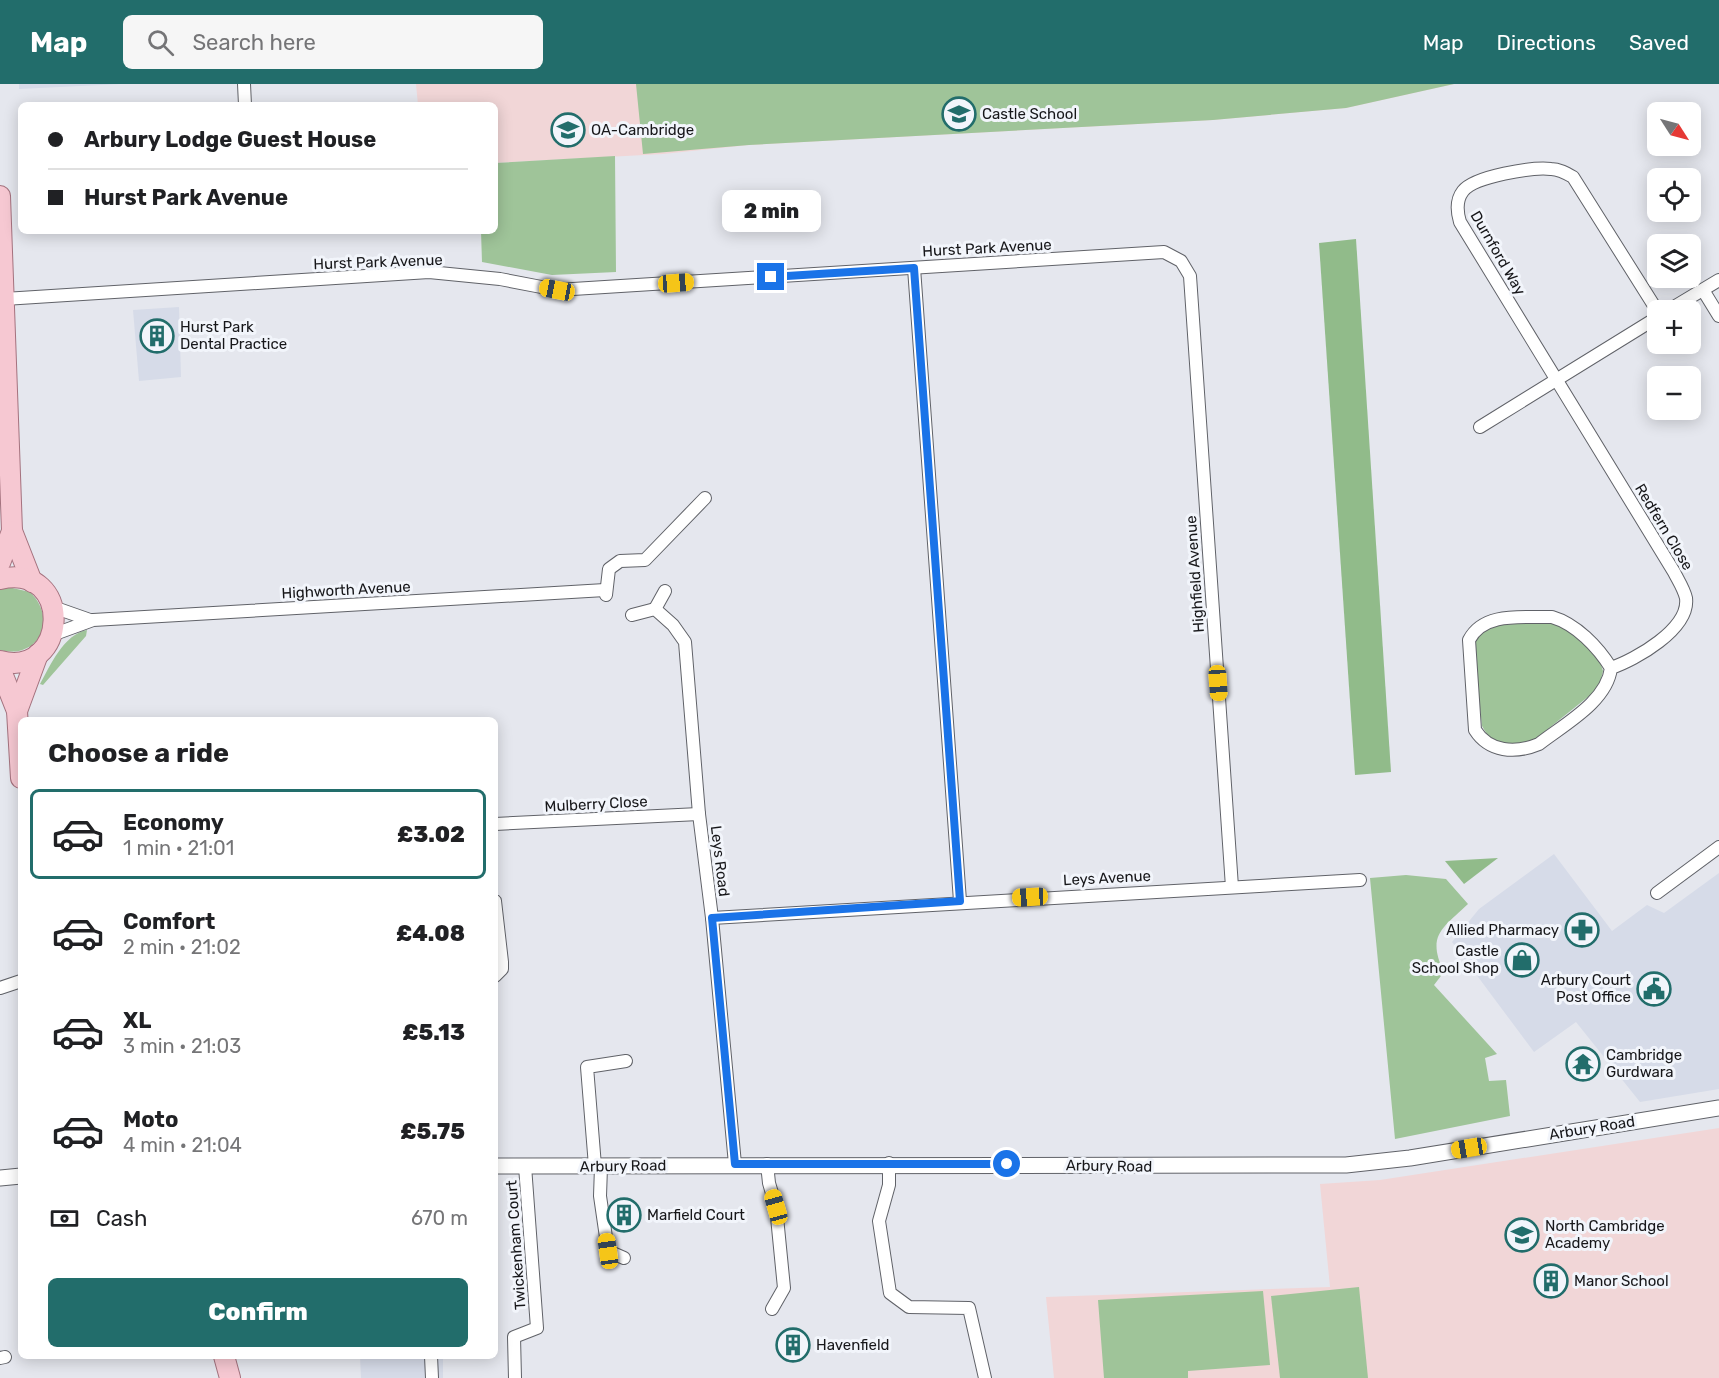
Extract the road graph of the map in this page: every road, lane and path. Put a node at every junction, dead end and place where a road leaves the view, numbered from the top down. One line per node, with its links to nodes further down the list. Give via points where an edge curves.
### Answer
1 (244, 84): 2 (street)
2 (245, 102)
3 (0, 196): 8 (main road)
4 (1181, 261): 5 (street, Hurst Park Avenue, via 1164,252); 36 (street, Highfield Avenue, via 1190,276)
5 (914, 268): 8 (street, Hurst Park Avenue, via 557,290 429,272); 38 (street)
6 (1719, 280): 7 (street)
7 (1703, 290): 10 (street); 11 (street)
8 (4, 299): 16 (main road)
9 (1650, 300): 13 (street, Durnford Way, via 1573,177 1563,171 1540,169 1478,180 1462,191 1457,203 1460,222)
10 (1686, 300)
11 (1719, 316)
12 (1647, 324): 13 (street)
13 (1556, 380): 14 (street); 29 (street, Redfern Close, via 1674,572 1686,598 1683,618 1673,630 1634,660)
14 (1480, 427)
15 (705, 498): 24 (street, Highworth Avenue, via 645,560 620,561 609,568 606,593)
16 (12, 531): 17 (main road); 19 (main road)
17 (0, 564)
18 (0, 579): 19 (main road, via 22,578)
19 (32, 582): 21 (main road, via 45,592)
20 (665, 591): 22 (street)
21 (53, 607): 24 (street, Highworth Avenue); 25 (main road)
22 (655, 609): 23 (street); 32 (street, Leys Road, via 685,642)
23 (632, 615)
24 (90, 620): 25 (street, Highworth Avenue)
25 (52, 635): 26 (main road)
26 (38, 654): 27 (main road, via 25,660); 30 (main road)
27 (0, 661)
28 (0, 668): 30 (main road)
29 (1611, 668): 29 (street, via 1597,698 1539,744 1528,748 1491,747 1475,730 1469,640 1474,631 1491,620 1562,620 1603,655)
30 (17, 711): 31 (main road)
31 (18, 728)
32 (699, 813): 33 (street, Mulberry Close); 39 (street, Leys Road)
33 (498, 824)
34 (1719, 847): 37 (street)
35 (1360, 880): 36 (street, Leys Avenue)
36 (1232, 887): 38 (street, Leys Avenue)
37 (1657, 893)
38 (960, 901): 39 (street, Leys Avenue)
39 (712, 918): 47 (street, Leys Road)
40 (498, 927): 41 (street, via 502,962)
41 (498, 973)
42 (18, 982): 43 (street)
43 (0, 988)
44 (626, 1061): 51 (street, via 587,1067)
45 (1719, 1108): 46 (street, Arbury Road, via 1346,1165)
46 (889, 1163): 48 (street, Arbury Road); 61 (street, via 889,1185 879,1221 890,1293 909,1307 969,1308)
47 (735, 1164): 48 (street, Arbury Road); 51 (street, Arbury Road)
48 (768, 1164): 55 (street, via 784,1288)
49 (498, 1166): 50 (street, Arbury Road)
50 (525, 1166): 51 (street, Arbury Road); 60 (street, Twickenham Court, via 537,1328 514,1338)
51 (598, 1166): 54 (street, via 608,1251)
52 (18, 1176): 53 (street)
53 (0, 1178)
54 (624, 1258)
55 (772, 1309)
56 (225, 1359): 58 (main road)
57 (431, 1359): 59 (street)
58 (230, 1378)
59 (432, 1378)
60 (515, 1378)
61 (985, 1378)

